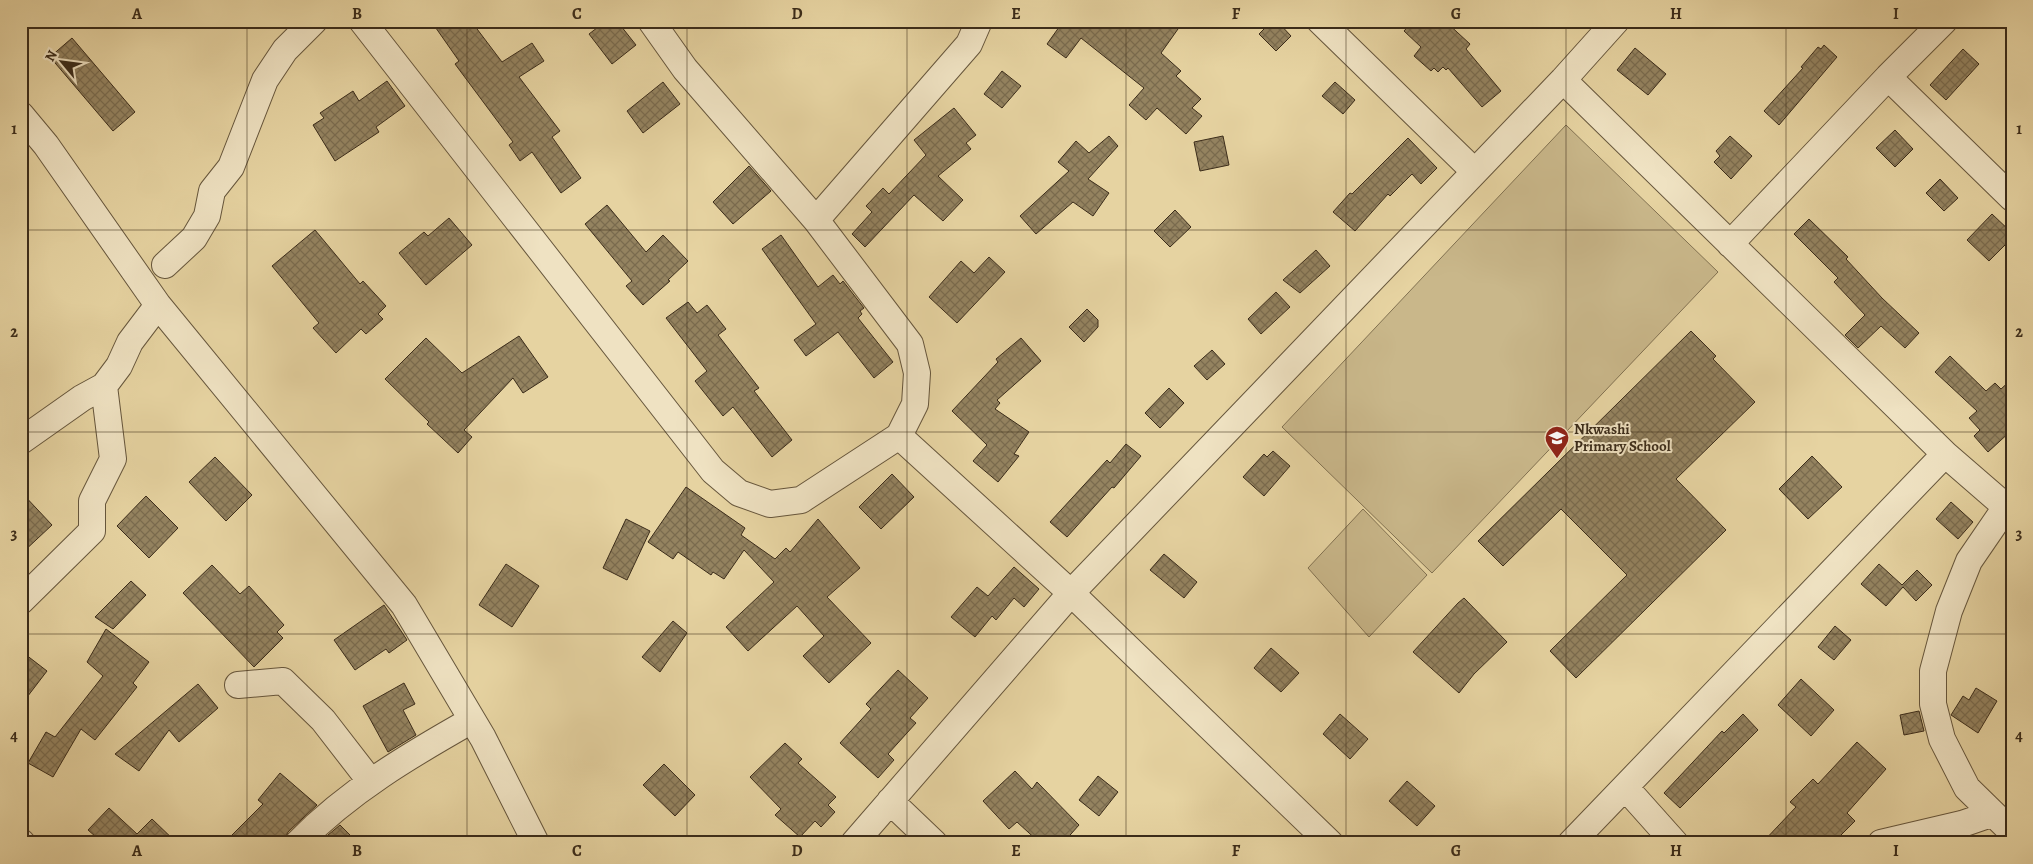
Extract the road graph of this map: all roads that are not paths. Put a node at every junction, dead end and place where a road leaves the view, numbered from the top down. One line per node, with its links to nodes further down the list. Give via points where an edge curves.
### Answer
1 (314, 21): 15 (street, via 285,50 265,80 231,167 212,191 207,216 194,238)
2 (362, 21): 18 (street, via 713,471 739,493 770,504 802,500)
3 (650, 21): 13 (street, via 685,69)
4 (979, 21): 13 (street, via 969,44)
5 (1320, 21): 11 (street)
6 (1616, 21): 9 (street)
7 (1944, 21): 8 (street)
8 (1888, 77): 12 (street); 14 (street)
9 (1563, 80): 11 (street); 14 (street)
10 (21, 115): 16 (street, via 46,145)
11 (1474, 171): 22 (street)
12 (2012, 198)
13 (816, 220): 18 (street, via 910,344 917,373 914,404)
14 (1730, 244): 20 (street)
15 (165, 265)
16 (158, 305): 17 (street, via 130,342 119,366); 25 (street, via 404,605)
17 (104, 386): 19 (street); 23 (street, via 112,459 92,501 92,531)
18 (899, 436): 22 (street)
19 (21, 441)
20 (1945, 454): 21 (street); 27 (street)
21 (2009, 509): 29 (street, via 1969,562 1949,611 1933,671 1933,704 1942,739 1967,788)
22 (1071, 593): 28 (street); 35 (street)
23 (21, 601)
24 (238, 685): 26 (street, via 283,681 323,720)
25 (472, 720): 26 (street, via 406,757); 32 (street)
26 (371, 782): 31 (street, via 340,804)
27 (1625, 787): 36 (street); 37 (street)
28 (890, 801): 33 (street); 34 (street)
29 (1991, 814): 30 (street); 38 (street)
30 (2012, 832)
31 (298, 843)
32 (536, 843)
33 (854, 843)
34 (934, 843)
35 (1330, 843)
36 (1571, 843)
37 (1675, 843)
38 (1882, 843)

